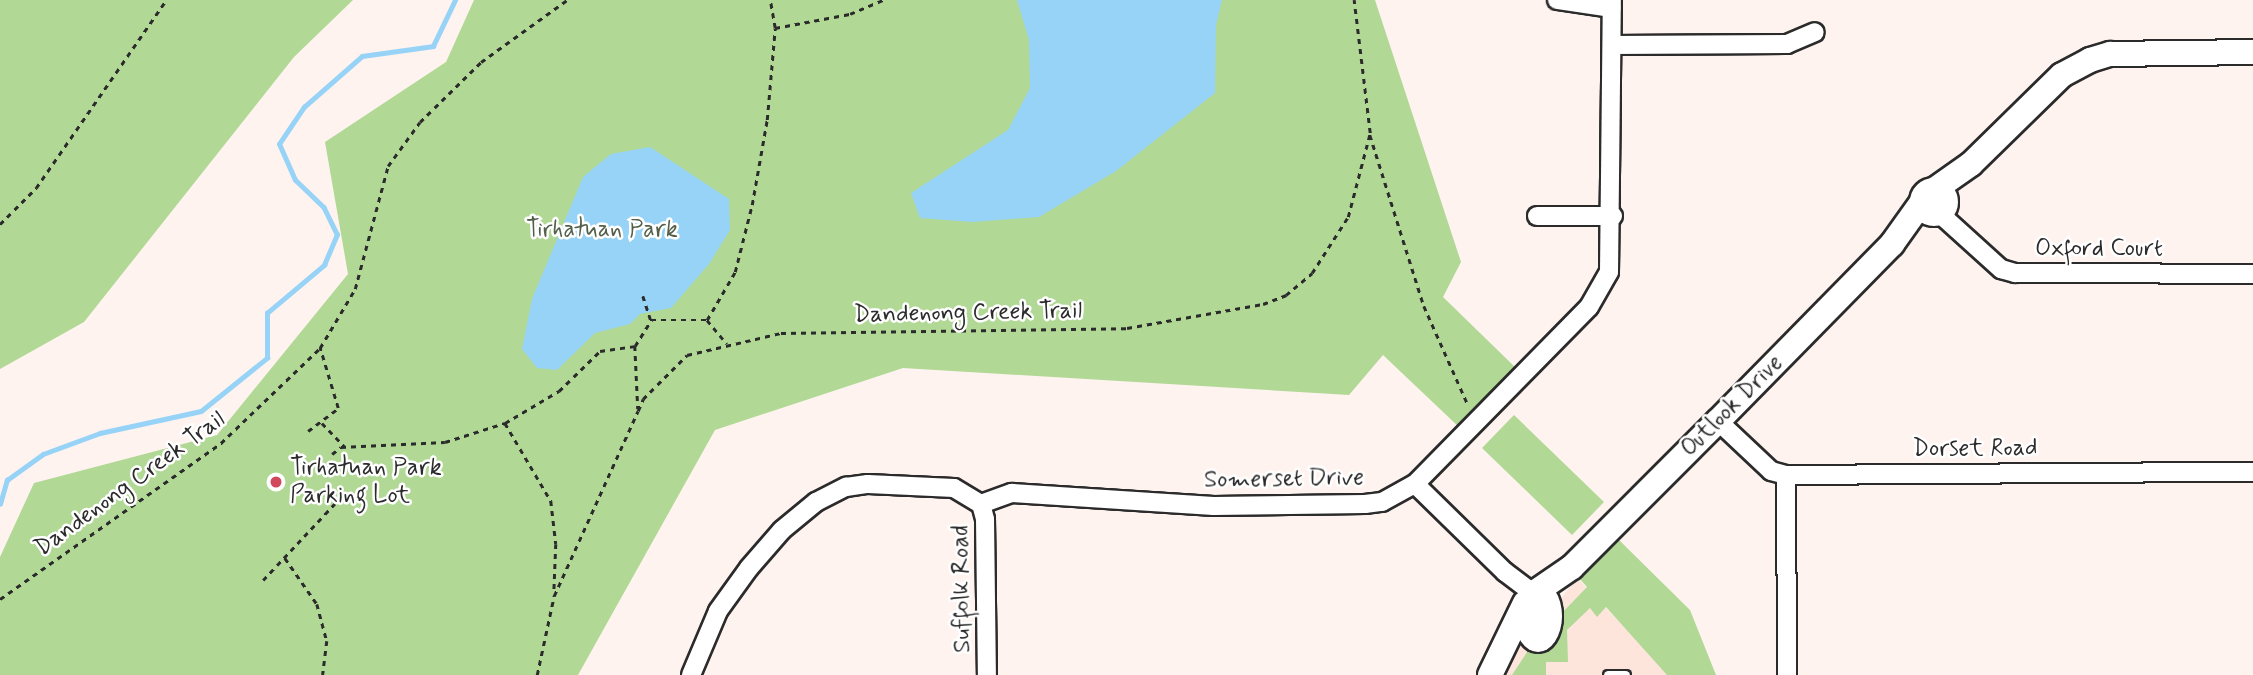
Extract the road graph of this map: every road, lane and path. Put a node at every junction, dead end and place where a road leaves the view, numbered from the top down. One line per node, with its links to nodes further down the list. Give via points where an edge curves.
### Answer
1 (166, 0): 16 (path, via 36,188)
2 (567, 0): 23 (path, Dandenong Creek Trail, via 481,62 420,122 388,166 355,289)
3 (770, 0): 8 (path)
4 (883, 0): 8 (path, via 850,14)
5 (1354, 0): 12 (path, Dandenong Creek Trail)
6 (1557, 0): 7 (street)
7 (1611, 4): 10 (street, Somerset Drive)
8 (775, 28): 20 (path, via 768,120 735,272)
9 (1815, 32): 10 (street, via 1787,44)
10 (1612, 45): 15 (street, Somerset Drive)
11 (2253, 52): 13 (street, Outlook Drive, via 2110,54 2090,60 2062,75 1971,164)
12 (1370, 133): 21 (path, Dandenong Creek Trail, via 1348,217 1312,273 1286,295 1263,304 1127,328 781,333); 27 (path, via 1424,306)
13 (1937, 205): 17 (street, Oxford Court, via 2001,269 2015,273); 25 (street, Outlook Drive, via 1892,244)
14 (1536, 216): 15 (street)
15 (1612, 216): 27 (street, Somerset Drive, via 1611,262 1601,291)
16 (0, 224)
17 (2253, 274)
18 (643, 296): 19 (path)
19 (651, 320): 20 (path); 22 (path)
20 (707, 320): 21 (path)
21 (728, 345): 24 (path, Dandenong Creek Trail, via 687,355 643,399)
22 (635, 346): 24 (path); 26 (path, via 600,351 559,391)
23 (320, 348): 28 (path, via 338,408); 40 (path, Dandenong Creek Trail, via 221,443)
24 (638, 411): 39 (path, Dandenong Creek Trail)
25 (1718, 421): 33 (street, via 1771,471); 41 (street, Outlook Drive)
26 (505, 423): 30 (path, via 445,442); 39 (path, via 551,501 556,544)
27 (1478, 423): 34 (street, Somerset Drive)
28 (322, 424): 29 (path); 30 (path)
29 (308, 431)
30 (346, 447): 31 (path)
31 (332, 454)
32 (2253, 472): 33 (street, Dorset Road)
33 (1786, 475): 49 (street)
34 (1415, 484): 36 (street, Somerset Drive, via 1389,499 1365,504 1214,506 1012,493); 41 (street)
35 (340, 498): 37 (path)
36 (981, 504): 44 (street, via 954,488 868,484 832,492 782,530 731,591); 45 (street, Suffolk Road, via 986,531)
37 (285, 558): 38 (path); 42 (path, via 317,604 327,640)
38 (263, 580)
39 (554, 596): 43 (path, Dandenong Creek Trail)
40 (0, 599)
41 (1534, 600): 46 (street, Outlook Drive)
42 (323, 675)
43 (537, 675)
44 (691, 675)
45 (987, 675)
46 (1490, 675)
47 (1608, 675): 48 (lane)
48 (1625, 675)
49 (1787, 675)

